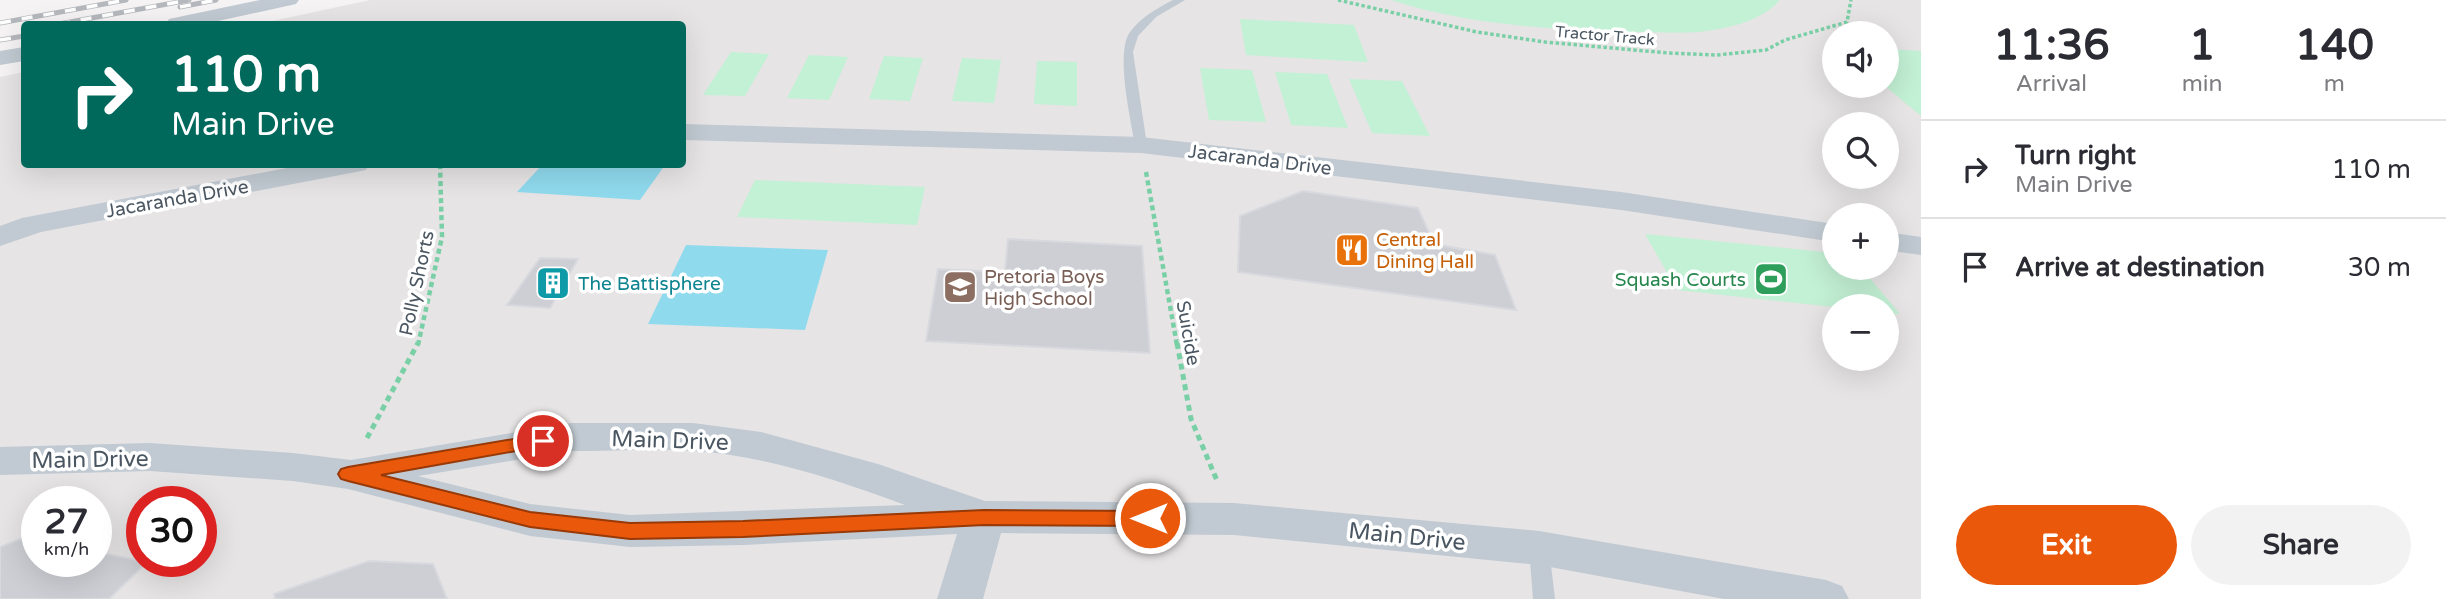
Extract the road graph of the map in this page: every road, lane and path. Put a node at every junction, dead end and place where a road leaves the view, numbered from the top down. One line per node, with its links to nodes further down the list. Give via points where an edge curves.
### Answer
1 (289, 0): 5 (street)
2 (1181, 0): 9 (lane, via 1142,23 1130,43)
3 (1338, 0): 4 (path, Tractor Track, via 1477,32 1545,42 1717,55 1766,50 1847,22)
4 (1851, 0)
5 (191, 21)
6 (21, 54): 7 (street)
7 (0, 58)
8 (686, 132): 9 (street, Jacaranda Drive)
9 (1141, 145): 12 (street, Jacaranda Drive, via 1608,200); 19 (path, Suicide, via 1191,419)
10 (334, 168): 13 (street, Jacaranda Drive, via 33,224)
11 (440, 168): 17 (path, Polly Shorts, via 442,237 418,344)
12 (1822, 231)
13 (0, 237)
14 (1899, 243): 15 (street)
15 (1921, 246)
16 (0, 461): 17 (street, Main Drive, via 150,457)
17 (348, 474): 18 (street, Main Drive, via 530,520 630,531); 18 (street, Main Drive, via 571,437 693,437 774,449 864,474)
18 (984, 517): 19 (street, Main Drive); 21 (street)
19 (1234, 519): 20 (street, Main Drive)
20 (1539, 548): 22 (lane); 23 (street, Main Drive)
21 (960, 599)
22 (1544, 599)
23 (1826, 599)

